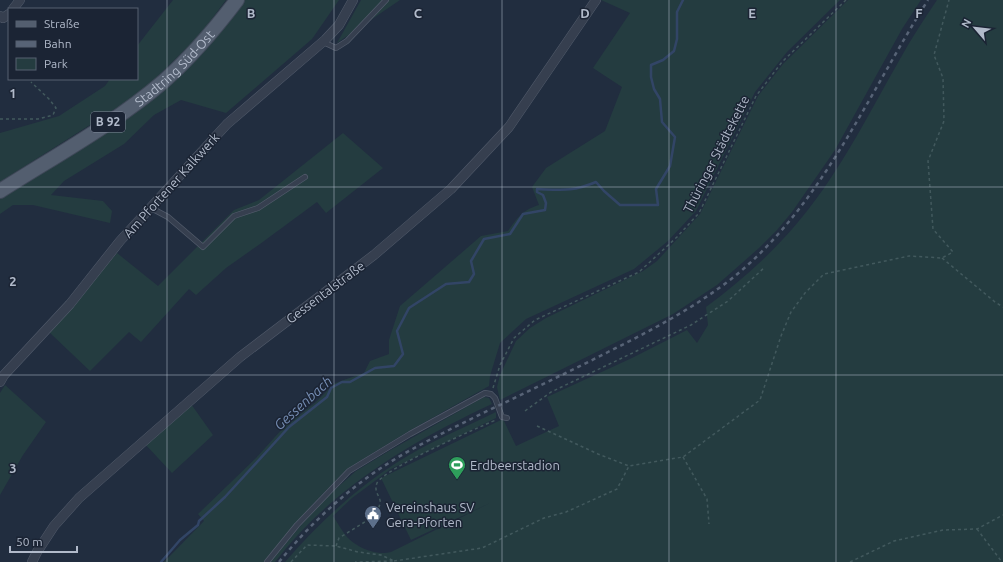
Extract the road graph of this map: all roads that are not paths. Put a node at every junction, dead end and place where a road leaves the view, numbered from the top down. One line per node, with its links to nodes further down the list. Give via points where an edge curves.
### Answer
1 (237, 0): 7 (main road, Stadtring Süd-Ost / B 92, via 206,40 136,103)
2 (353, 0): 5 (street, Am Pfortener Kalkwerk, via 339,25)
3 (386, 0): 5 (lane, via 347,41 336,48)
4 (596, 0): 11 (street, Gessentalstraße, via 509,127 451,189 374,255 240,357 79,498 54,526)
5 (323, 42): 8 (street, Am Pfortener Kalkwerk, via 227,124)
6 (306, 177): 8 (lane, via 258,208 234,216 203,247 168,217)
7 (0, 191)
8 (151, 208): 9 (street, Am Pfortener Kalkwerk)
9 (0, 382)
10 (505, 417): 12 (lane, via 495,398 491,394 484,394 349,471 297,525)
11 (32, 562)
12 (267, 562)

